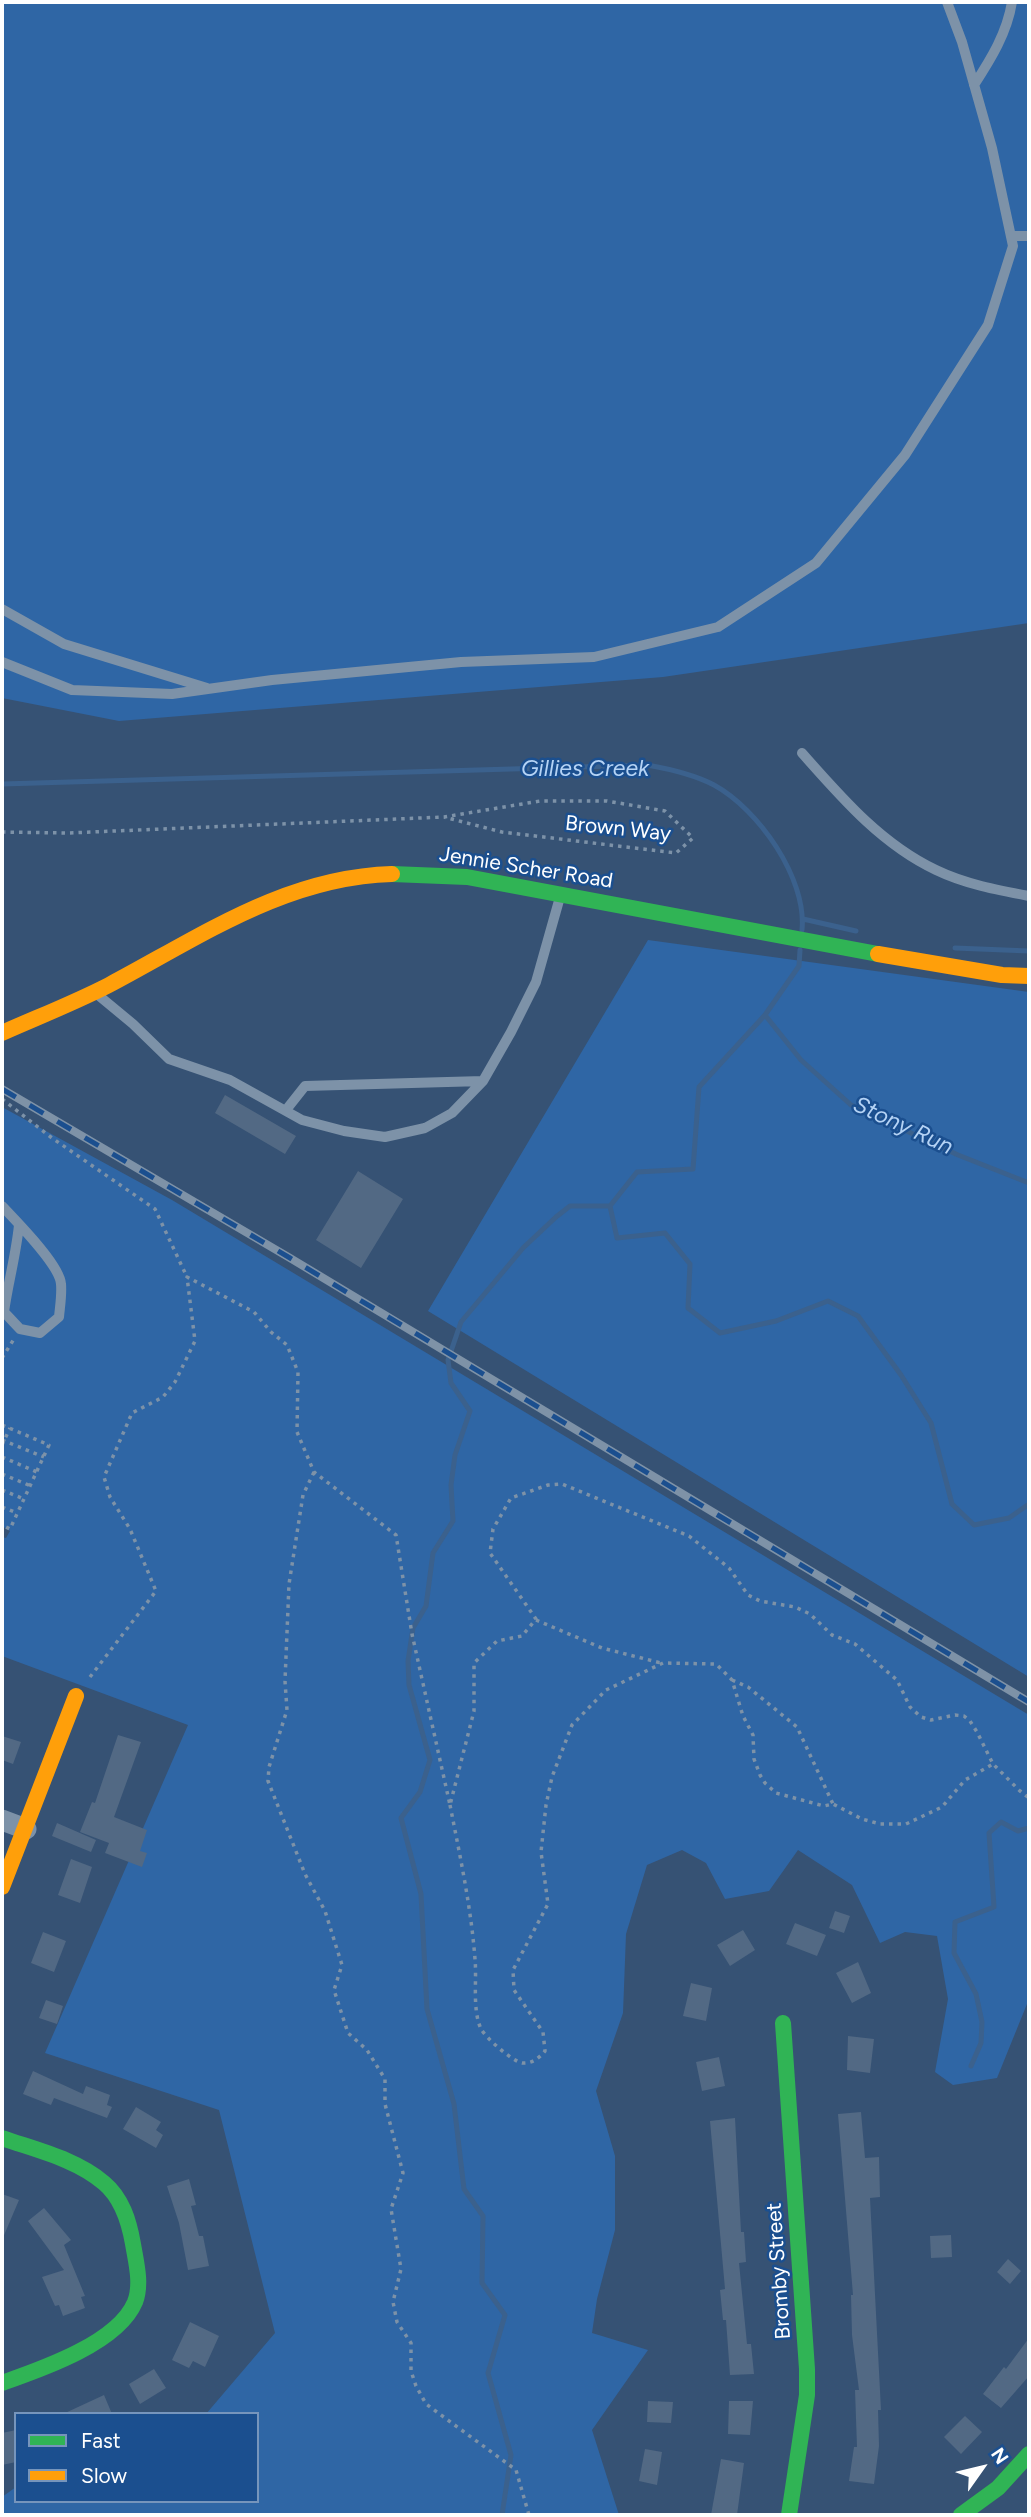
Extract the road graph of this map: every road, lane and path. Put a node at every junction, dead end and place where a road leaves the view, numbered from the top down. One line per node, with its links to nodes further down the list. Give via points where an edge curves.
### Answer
1 (947, 2): 3 (lane)
2 (1012, 2): 3 (lane, via 993,55)
3 (974, 85): 4 (lane)
4 (1011, 236): 5 (lane); 8 (lane, via 1013,246 988,325 905,455 816,563 718,626 594,657 461,662)
5 (1029, 236)
6 (2, 609): 8 (lane, via 64,644)
7 (2, 662): 8 (lane, via 72,690 172,694)
8 (210, 688)
9 (802, 753): 13 (lane, via 850,807 934,869)
10 (444, 817): 10 (path, Brown Way, via 502,832 676,853 693,838 665,811 607,801 540,801); 11 (path, Brown Way)
11 (2, 832)
12 (561, 894): 14 (street, Jennie Scher Road, via 948,967); 15 (street, Jennie Scher Road, via 426,873 330,881 249,909); 17 (lane, via 536,982)
13 (1029, 896)
14 (1029, 976)
15 (94, 992): 16 (street, Jennie Scher Road); 19 (lane, via 169,1059 230,1080)
16 (2, 1033)
17 (483, 1080): 19 (lane, via 304,1086); 19 (lane, via 452,1113 434,1124 385,1137 302,1120)
18 (2, 1099): 22 (path, via 155,1209)
19 (286, 1111)
20 (2, 1206): 21 (lane)
21 (19, 1225): 23 (lane, via 4,1312); 23 (lane, via 61,1281 59,1317 40,1333)
22 (187, 1277): 31 (path, via 254,1312 287,1345 298,1372 296,1432); 42 (path, via 195,1341 163,1397 132,1413 104,1477 156,1591)
23 (20, 1329): 24 (path)
24 (2, 1358)
25 (2, 1425): 26 (path)
26 (10, 1428): 27 (path); 29 (path, via 50,1445)
27 (2, 1442): 29 (path)
28 (2, 1457): 30 (path)
29 (44, 1457): 30 (path)
30 (37, 1472): 33 (path)
31 (314, 1472): 46 (path, via 396,1535 412,1634); 54 (path, via 303,1494 289,1584 287,1710 268,1780 305,1874 326,1911 342,1965 334,1990 348,2034 367,2050 385,2079 385,2104 403,2173 391,2209 401,2269 393,2302 397,2322 411,2343 416,2386 426,2403 516,2470)
32 (2, 1474): 33 (path)
33 (31, 1486): 35 (path)
34 (2, 1490): 35 (path)
35 (24, 1499): 37 (path)
36 (2, 1507): 37 (path)
37 (18, 1513): 38 (path, via 10,1529)
38 (2, 1525)
39 (536, 1619): 40 (path, via 602,1648); 43 (path, via 490,1553 493,1530 511,1498 562,1484 689,1536 729,1568 748,1595 810,1614 897,1680 910,1707 921,1717 964,1716); 46 (path, via 522,1636 497,1641 474,1663 474,1711)
40 (663, 1663): 41 (path, via 716,1664); 46 (path, via 606,1690 572,1726 552,1777 541,1852 548,1904 513,1970 514,1990 546,2042 545,2051 533,2062 521,2063 481,2029 466,1892)
41 (732, 1680): 45 (path, via 748,1687 797,1727); 45 (path, via 765,1783 776,1793 824,1806)
42 (76, 1696): 48 (street)
43 (993, 1764): 44 (path); 45 (path, via 965,1780 942,1807 906,1824 880,1824)
44 (1029, 1798)
45 (833, 1804)
46 (450, 1805)
47 (2, 1820): 48 (street)
48 (26, 1829): 49 (street)
49 (2, 1887)
50 (783, 2022): 55 (street, Bromby Street, via 807,2395)
51 (2, 2138): 52 (street, via 104,2182 117,2197 131,2232 138,2268 135,2304 122,2323 85,2347)
52 (2, 2383)
53 (1029, 2454): 57 (street, via 999,2489)
54 (530, 2515)
55 (789, 2515): 56 (street)
56 (796, 2515)
57 (961, 2515)

